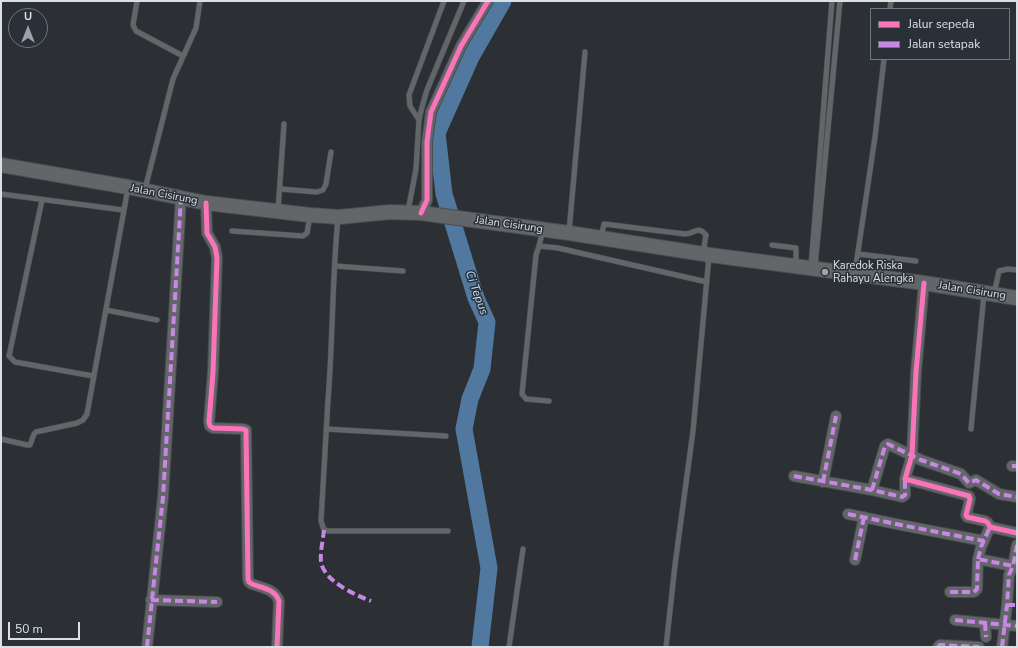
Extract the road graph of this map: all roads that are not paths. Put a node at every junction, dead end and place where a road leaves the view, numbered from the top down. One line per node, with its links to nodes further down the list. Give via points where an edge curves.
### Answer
1 (137, 1): 9 (lane, via 133,25 136,31)
2 (200, 1): 9 (lane, via 196,28)
3 (444, 1): 11 (lane, via 409,95 410,106)
4 (464, 1): 11 (lane, via 427,90)
5 (488, 1): 24 (street, via 461,46 431,112 427,200)
6 (832, 1): 38 (lane)
7 (840, 1): 38 (lane)
8 (585, 52): 29 (lane)
9 (183, 56): 17 (lane, via 173,79)
10 (884, 60): 34 (lane)
11 (419, 120): 24 (lane, via 416,169)
12 (284, 124): 16 (lane)
13 (331, 152): 16 (lane, via 323,190 317,192)
14 (1, 165): 15 (main road, Jalan Cisirung)
15 (128, 188): 17 (main road, Jalan Cisirung); 22 (lane)
16 (280, 189): 23 (lane)
17 (145, 191): 19 (main road, Jalan Cisirung)
18 (1, 194): 20 (lane)
19 (181, 198): 21 (main road, Jalan Cisirung); 73 (street, via 163,497)
20 (42, 200): 22 (lane); 48 (lane, via 9,356 15,362)
21 (206, 203): 23 (main road, Jalan Cisirung); 82 (street, via 207,234 215,247 217,258 209,422 213,428 246,430 248,581 271,590 278,598)
22 (123, 210): 46 (lane)
23 (278, 211): 25 (main road, Jalan Cisirung)
24 (421, 213): 26 (main road, Jalan Cisirung, via 390,212); 27 (main road, Jalan Cisirung)
25 (310, 215): 26 (main road, Jalan Cisirung); 28 (lane, via 307,233 303,236)
26 (338, 217): 36 (lane)
27 (543, 230): 29 (main road, Jalan Cisirung); 32 (lane)
28 (232, 231)
29 (569, 232): 30 (main road, Jalan Cisirung)
30 (600, 238): 33 (main road, Jalan Cisirung); 33 (lane, via 604,224 685,234 698,230 706,235)
31 (772, 245): 37 (lane, via 796,248)
32 (539, 246): 42 (lane, via 558,248); 49 (lane, via 522,394 526,399)
33 (706, 254): 37 (main road, Jalan Cisirung); 42 (lane)
34 (858, 254): 35 (lane); 41 (lane)
35 (916, 261)
36 (335, 266): 40 (lane); 51 (lane)
37 (796, 266): 38 (main road, Jalan Cisirung)
38 (812, 269): 41 (main road, Jalan Cisirung)
39 (1017, 270): 44 (lane, via 999,271)
40 (403, 271)
41 (855, 274): 43 (main road, Jalan Cisirung)
42 (707, 282): 84 (lane, via 693,431)
43 (924, 283): 44 (main road, Jalan Cisirung); 55 (street)
44 (989, 294): 45 (main road, Jalan Cisirung); 52 (lane)
45 (1017, 298)
46 (106, 310): 47 (lane); 48 (lane)
47 (157, 320)
48 (93, 376): 54 (lane, via 87,414 83,420 38,431 30,445)
49 (548, 400)
50 (836, 416): 58 (street)
51 (326, 429): 53 (lane); 64 (lane, via 321,521 324,530)
52 (971, 429)
53 (446, 436)
54 (1, 439)
55 (912, 455): 57 (street); 59 (street, via 886,445); 60 (street, via 960,474 969,483 976,480 999,494)
56 (794, 476): 58 (street)
57 (905, 479): 59 (street, via 905,495 902,497); 63 (street, via 969,496 966,516 985,521)
58 (823, 482): 59 (street)
59 (872, 490)
60 (1017, 497)
61 (848, 514): 62 (street)
62 (864, 517): 66 (street); 70 (street)
63 (990, 527): 65 (street); 66 (street)
64 (448, 532)
65 (1017, 533)
66 (984, 541): 69 (street)
67 (1017, 545): 71 (street)
68 (523, 549): 83 (lane)
69 (978, 559): 71 (street); 72 (street, via 976,591)
70 (855, 560)
71 (1013, 566): 75 (street, via 1009,575)
72 (950, 592)
73 (151, 600): 74 (street); 81 (street)
74 (217, 602)
75 (1012, 605): 78 (street)
76 (956, 620): 77 (street)
77 (985, 623): 78 (street); 80 (street)
78 (1005, 625): 79 (street); 87 (street)
79 (1017, 626)
80 (986, 637)
81 (147, 647)
82 (277, 647)
83 (509, 647)
84 (666, 647)
85 (938, 647): 86 (street)
86 (979, 647)
87 (1002, 647)

